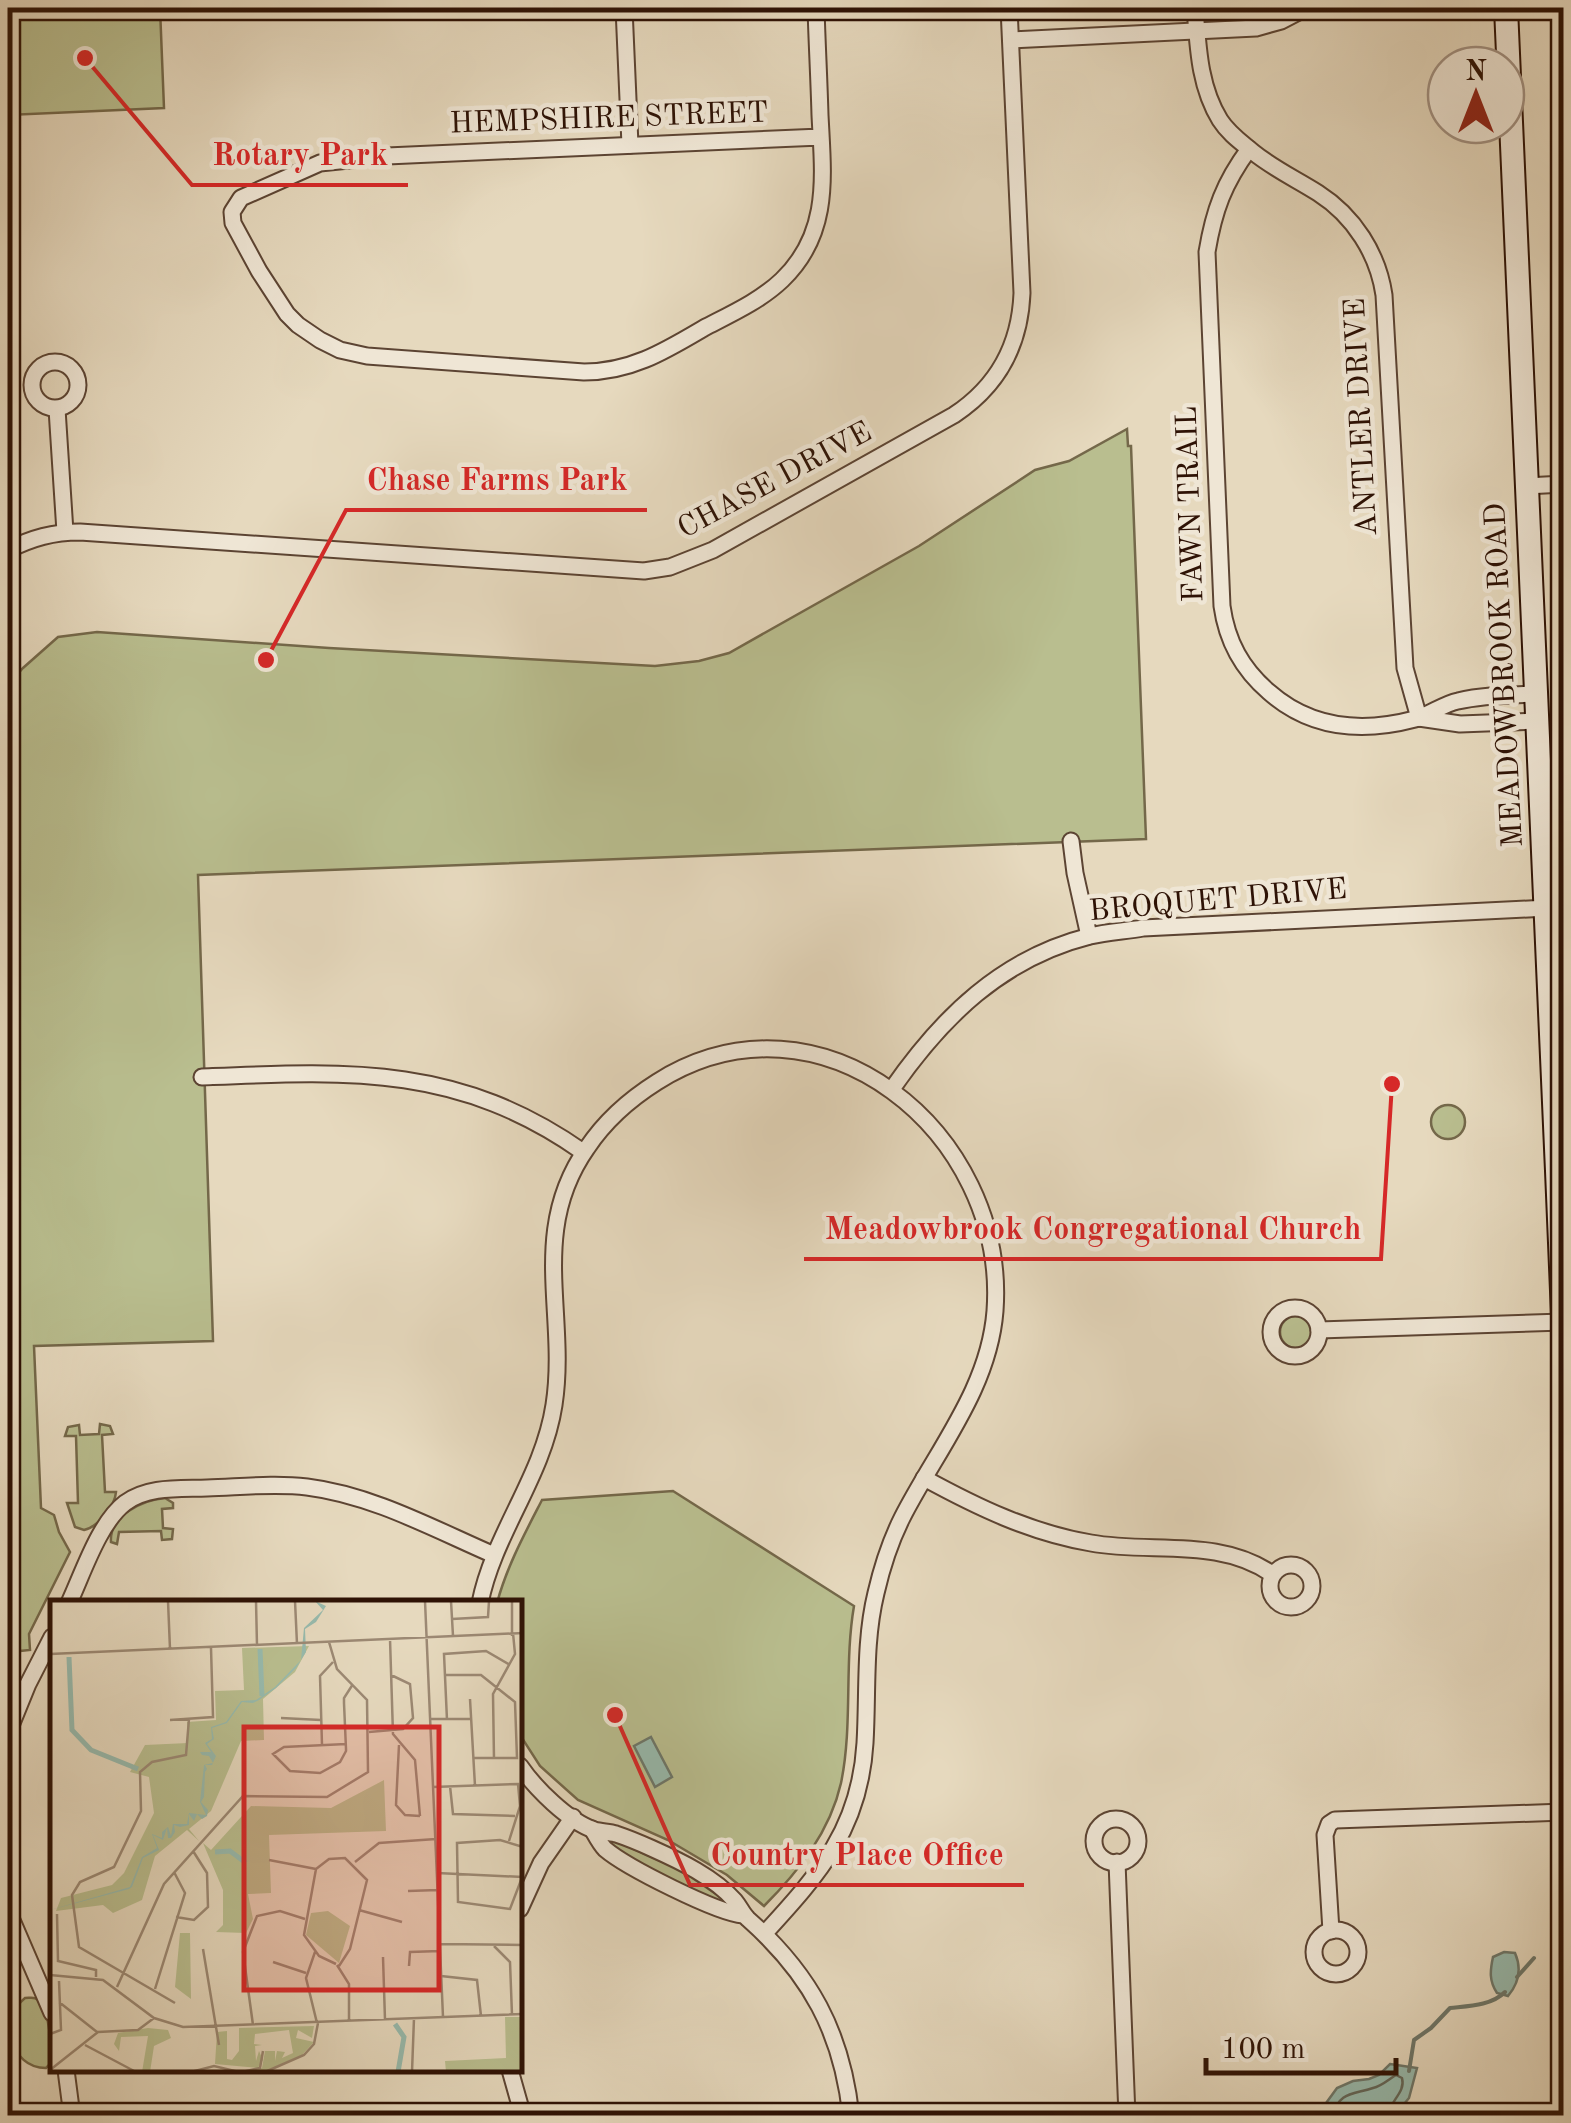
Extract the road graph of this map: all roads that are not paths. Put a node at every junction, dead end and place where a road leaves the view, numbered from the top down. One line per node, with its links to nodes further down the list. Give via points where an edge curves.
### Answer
1 (624, 8): 10 (street)
2 (816, 8): 9 (street)
3 (1009, 8): 8 (street, CHASE DRIVE)
4 (1195, 8): 7 (street, ANTLER DRIVE)
5 (1306, 8): 7 (street, via 1256,28)
6 (1506, 8): 14 (street, MEADOWBROOK ROAD)
7 (1197, 30): 8 (street); 11 (street, ANTLER DRIVE, via 1207,94 1229,132)
8 (1010, 40): 15 (street, CHASE DRIVE, via 1022,293 1016,336 1002,368 954,414 713,550 644,571)
9 (821, 137): 10 (street, HEMPSHIRE STREET); 10 (street, HEMPSHIRE STREET, via 821,207 792,270 760,297 682,341 609,371 368,356 332,346 298,325 276,300 232,218 240,198 320,163)
10 (630, 145)
11 (1249, 149): 18 (street, ANTLER DRIVE, via 1338,209 1362,236 1379,272 1405,668); 18 (street, FAWN TRAIL, via 1218,200 1207,252 1227,629 1254,679 1296,712 1340,726)
12 (56, 409): 15 (street)
13 (1564, 484): 14 (street)
14 (1526, 486): 17 (street, MEADOWBROOK ROAD)
15 (64, 532): 16 (street, CHASE DRIVE)
16 (8, 550)
17 (1535, 694): 18 (street, FAWN TRAIL, via 1454,701); 19 (street, MEADOWBROOK ROAD)
18 (1419, 718): 19 (street, FAWN TRAIL, via 1460,724)
19 (1537, 720): 21 (street, MEADOWBROOK ROAD)
20 (1071, 841): 22 (street)
21 (1547, 908): 22 (street, BROQUET DRIVE); 26 (street, MEADOWBROOK ROAD)
22 (1089, 936): 24 (street, BROQUET DRIVE, via 1028,960 979,992 932,1035)
23 (202, 1076): 25 (street, via 321,1073 420,1081 491,1102)
24 (892, 1089): 25 (street, via 815,1056 720,1054 650,1086); 31 (street, via 936,1130 964,1171 984,1219 994,1269 989,1348 967,1405)
25 (583, 1152): 32 (street, via 554,1228 552,1416 537,1466)
26 (1560, 1178): 27 (street, MEADOWBROOK ROAD)
27 (1561, 1203): 28 (street, MEADOWBROOK ROAD)
28 (1563, 1322): 29 (street); 30 (street, MEADOWBROOK ROAD)
29 (1319, 1330)
30 (1564, 1339)
31 (924, 1478): 33 (street, via 990,1513 1064,1537 1231,1554); 47 (street, via 890,1546 874,1602 864,1760 849,1819 824,1866)
32 (494, 1555): 34 (street, via 337,1493 286,1486 152,1491 128,1501 106,1526); 35 (street)
33 (1272, 1574)
34 (69, 1600)
35 (481, 1600)
36 (50, 1641): 37 (street)
37 (8, 1734)
38 (522, 1768): 40 (street)
39 (1564, 1812): 46 (street, via 1335,1820 1325,1836)
40 (573, 1818): 41 (street); 43 (street)
41 (592, 1829): 45 (street, via 603,1848 640,1870); 45 (street, via 685,1865 728,1894)
42 (1117, 1862): 54 (street)
43 (522, 1905)
44 (8, 1911): 48 (street)
45 (744, 1915): 47 (street)
46 (1331, 1931)
47 (766, 1933): 53 (street, via 824,2013)
48 (50, 2007)
49 (66, 2073): 51 (street)
50 (511, 2073): 52 (street)
51 (72, 2116)
52 (523, 2116)
53 (851, 2116)
54 (1127, 2116)

